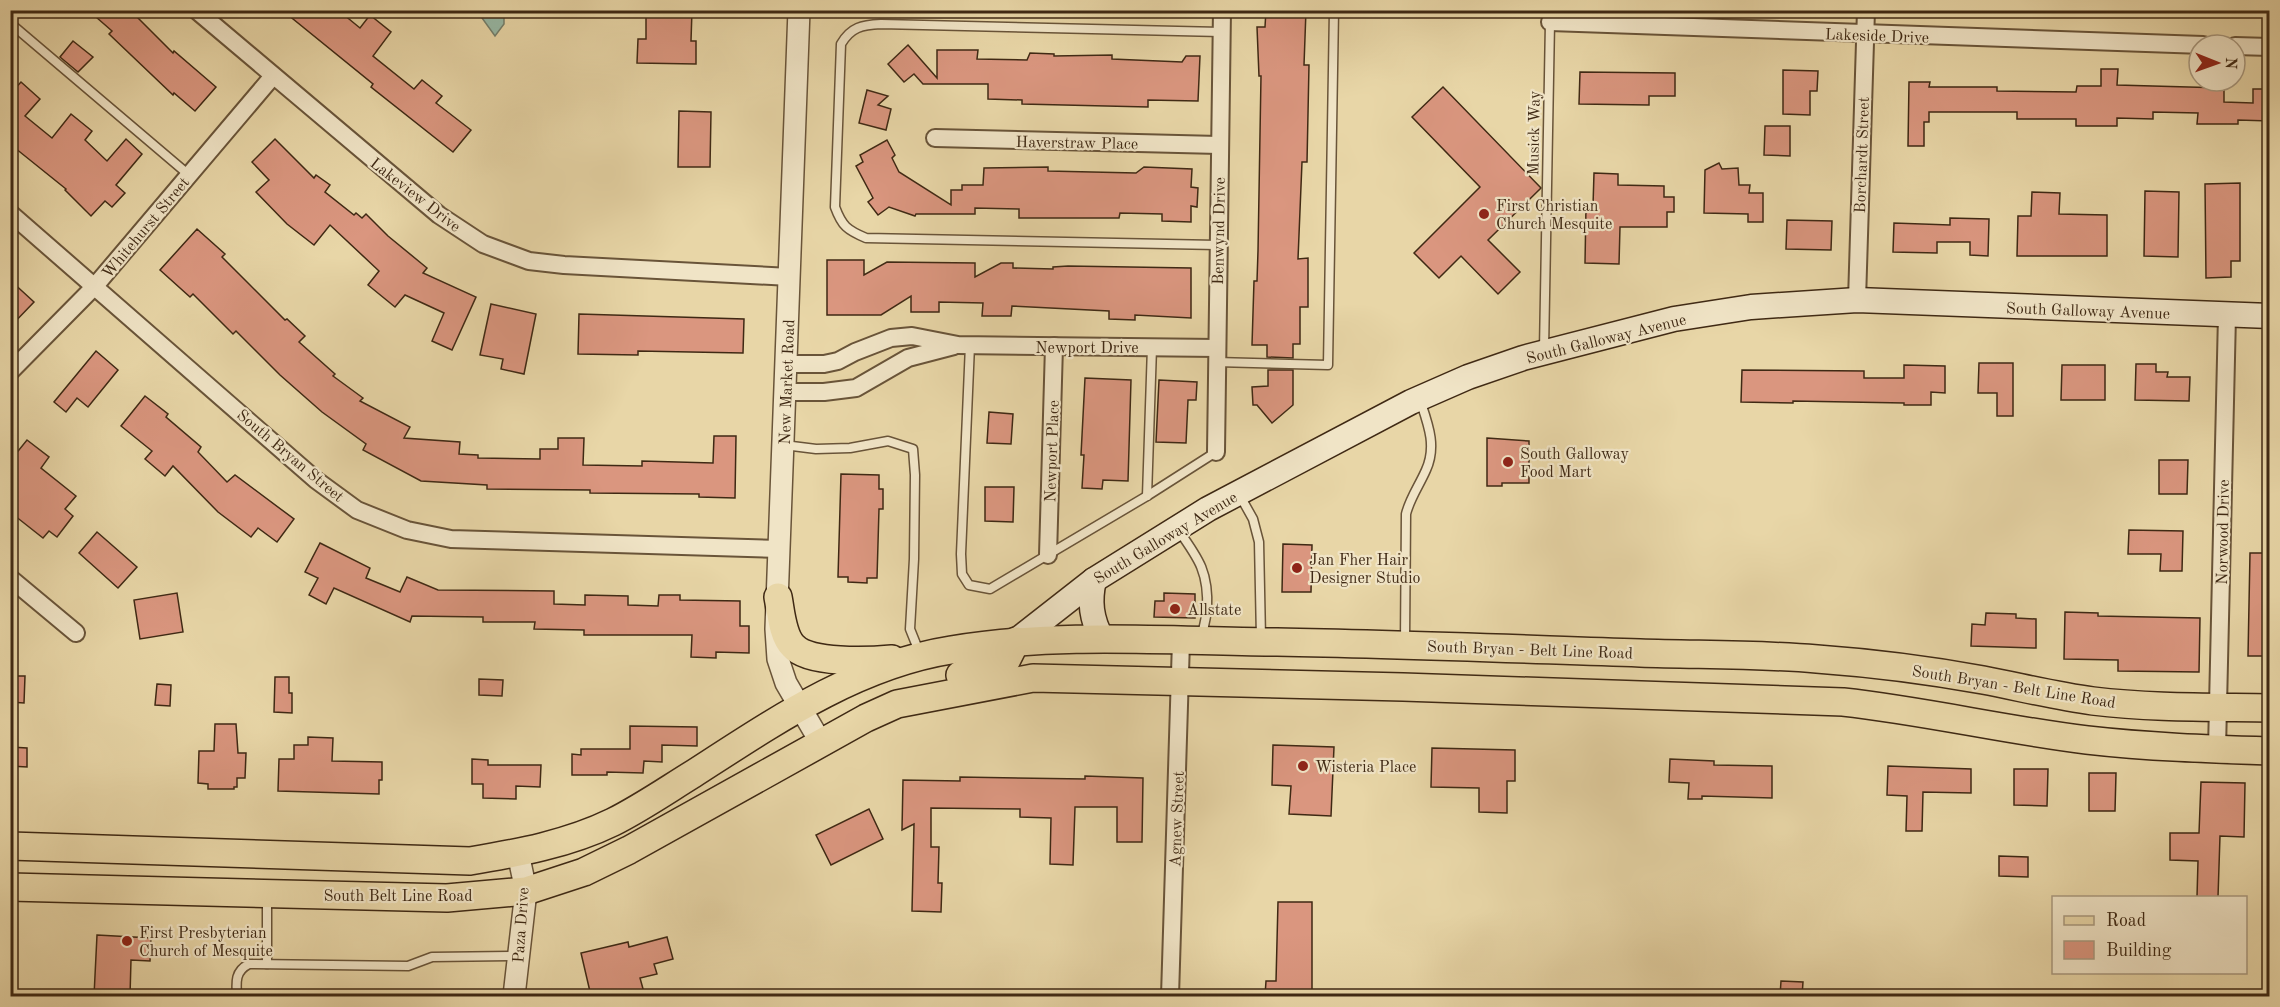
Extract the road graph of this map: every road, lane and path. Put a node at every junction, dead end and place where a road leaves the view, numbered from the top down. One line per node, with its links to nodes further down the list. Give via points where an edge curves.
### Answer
1 (196, 10): 13 (street, Lakeview Drive)
2 (799, 10): 19 (street, New Market Road)
3 (1222, 10): 8 (street, Benwynd Drive)
4 (1334, 10): 28 (lane, via 1328,365)
5 (1866, 10): 9 (street, Borchardt Street)
6 (1550, 22): 9 (street, Lakeside Drive); 27 (lane, Musick Way)
7 (10, 23): 16 (lane)
8 (1221, 32): 15 (street, Benwynd Drive); 18 (lane, via 881,24 855,28 841,44 835,207 849,231 866,238)
9 (1865, 34): 10 (street, Lakeside Drive); 21 (street, Borchardt Street)
10 (2187, 44)
11 (2247, 46): 12 (street)
12 (2270, 47)
13 (273, 76): 16 (street, Whitehurst Street); 19 (street, Lakeview Drive, via 438,215 483,244 529,261 564,265)
14 (936, 138): 15 (street, Haverstraw Place)
15 (1219, 145): 18 (street, Benwynd Drive)
16 (189, 175): 20 (street, Whitehurst Street)
17 (10, 213): 20 (street, South Bryan Street)
18 (1217, 245): 28 (street, Benwynd Drive)
19 (790, 277): 29 (street, New Market Road)
20 (95, 286): 30 (street, Whitehurst Street); 38 (street, South Bryan Street, via 316,480 357,510 408,530 451,539)
21 (1857, 300): 22 (main road, South Galloway Avenue); 27 (main road, South Galloway Avenue, via 1751,307 1674,319)
22 (2227, 315): 23 (main road, South Galloway Avenue); 54 (street, Norwood Drive)
23 (2270, 316)
24 (964, 345): 25 (street, Newport Drive); 29 (street, Newport Drive, via 912,336 891,338 838,361); 31 (street, Newport Drive, via 908,358 856,388); 39 (lane, via 962,574 969,585 990,589)
25 (1054, 346): 26 (street, Newport Drive); 39 (street, Newport Place)
26 (1152, 347): 28 (street, Newport Drive); 36 (lane)
27 (1544, 353): 32 (main road, South Galloway Avenue, via 1468,377)
28 (1216, 355): 34 (street, Benwynd Drive)
29 (785, 364): 31 (street, New Market Road)
30 (10, 372)
31 (784, 392): 33 (street, New Market Road)
32 (1419, 398): 35 (main road, South Galloway Avenue); 48 (lane, via 1431,431 1431,447 1427,468 1406,514)
33 (783, 445): 38 (street, New Market Road); 49 (lane, via 850,448 888,441 913,449 915,511 910,629)
34 (1216, 452): 36 (lane)
35 (1239, 493): 37 (main road, South Galloway Avenue); 47 (lane, via 1253,519 1259,542)
36 (1147, 496): 39 (lane)
37 (1177, 528): 41 (main road, South Galloway Avenue); 46 (lane, via 1208,582 1207,613)
38 (780, 549): 42 (street, New Market Road)
39 (1048, 555)
40 (10, 578): 43 (street)
41 (1094, 580): 44 (main road, via 1091,607); 45 (main road, South Galloway Avenue)
42 (778, 597): 49 (main road, via 787,637 793,647 806,654 847,660); 53 (street, New Market Road, via 778,659)
43 (76, 633)
44 (1102, 639): 45 (main road, South Bryan - Belt Line Road); 46 (main road, South Bryan - Belt Line Road)
45 (1016, 641): 49 (main road, South Bryan - Belt Line Road); 52 (main road, via 1006,661 919,687)
46 (1191, 641): 47 (main road, South Bryan - Belt Line Road); 50 (street, Agnew Street)
47 (1261, 642): 48 (main road, South Bryan - Belt Line Road)
48 (1405, 644): 51 (main road); 54 (main road, South Bryan - Belt Line Road, via 1812,658 1940,673 2096,701)
49 (921, 656): 53 (main road, South Bryan - Belt Line Road)
50 (1180, 681): 51 (main road); 52 (main road, via 1033,678); 71 (street, Agnew Street)
51 (1403, 687): 57 (main road, via 1843,702 2087,740)
52 (897, 704): 56 (main road)
53 (799, 706): 56 (street, New Market Road); 61 (main road, South Belt Line Road, via 611,822 564,841)
54 (2218, 707): 55 (main road, South Bryan - Belt Line Road); 57 (street, Norwood Drive)
55 (2270, 708)
56 (821, 743): 65 (main road, South Belt Line Road, via 629,850 584,872)
57 (2217, 749): 58 (main road)
58 (2270, 751)
59 (10, 846): 60 (main road, South Belt Line Road)
60 (135, 851): 62 (main road, South Belt Line Road); 64 (main road)
61 (518, 853): 62 (main road, South Belt Line Road, via 470,861); 65 (street, Paza Drive)
62 (264, 855): 66 (main road)
63 (10, 887): 64 (main road, South Belt Line Road)
64 (134, 890): 66 (main road, South Belt Line Road)
65 (526, 891): 66 (main road, South Belt Line Road, via 447,898); 67 (street, Paza Drive)
66 (265, 894): 68 (lane)
67 (519, 956): 68 (lane, via 432,957 408,966); 70 (street, Paza Drive)
68 (267, 964): 69 (lane, via 243,967 238,974)
69 (237, 996)
70 (514, 996)
71 (1170, 996)

